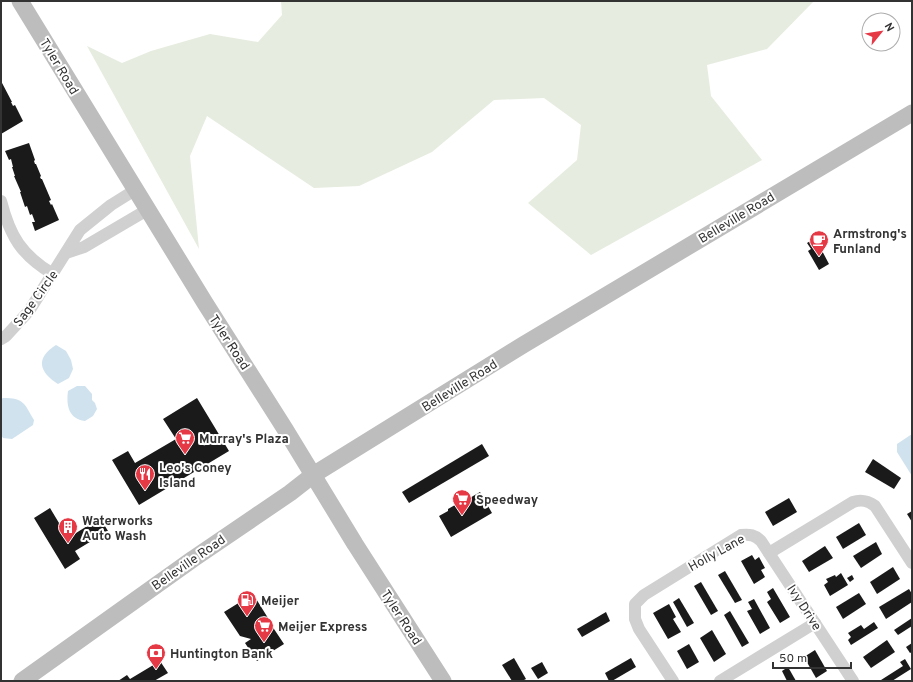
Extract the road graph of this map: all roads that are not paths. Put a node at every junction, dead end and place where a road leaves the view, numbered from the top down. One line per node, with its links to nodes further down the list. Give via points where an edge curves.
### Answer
1 (20, 1): 3 (main road, Tyler Road)
2 (912, 113): 9 (main road, Belleville Road, via 549,329)
3 (135, 190): 5 (main road, Tyler Road); 6 (street, Sage Circle, via 80,230)
4 (1, 201): 7 (street, via 17,243 32,260)
5 (147, 210): 6 (street, via 84,247); 9 (main road, Tyler Road)
6 (66, 253): 7 (street, Sage Circle)
7 (53, 274): 8 (street, Sage Circle, via 29,311)
8 (1, 339)
9 (313, 475): 13 (main road, Belleville Road); 14 (main road, Tyler Road)
10 (769, 553): 11 (street, via 853,502 863,500 875,506); 12 (street, Ivy Drive); 15 (street, Holly Lane, via 757,537 741,535 644,595 635,604 635,619 639,629)
11 (912, 563)
12 (816, 623): 16 (street); 17 (street, Ivy Drive)
13 (22, 681)
14 (443, 681)
15 (673, 681)
16 (720, 681)
17 (854, 681)

